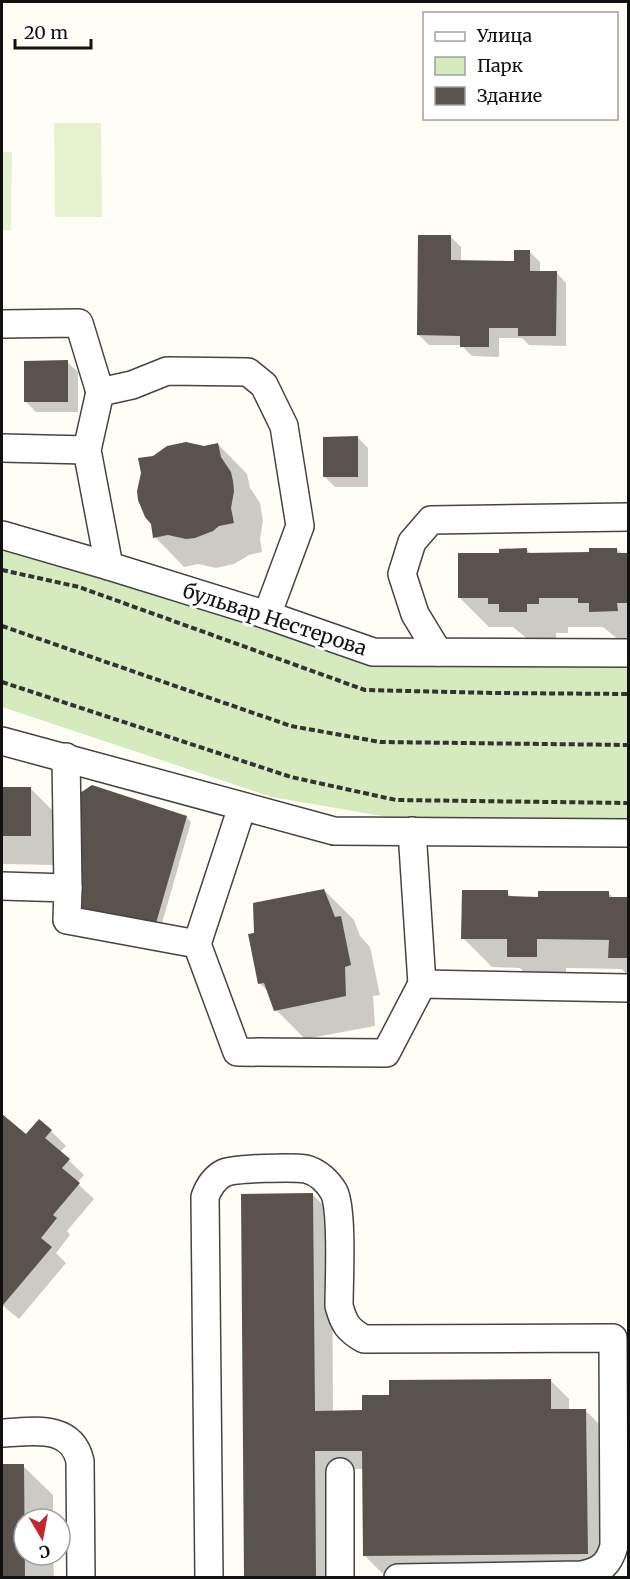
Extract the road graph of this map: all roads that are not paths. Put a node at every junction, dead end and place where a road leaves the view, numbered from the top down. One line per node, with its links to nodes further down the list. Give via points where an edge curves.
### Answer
1 (2, 324): 2 (street, via 79,323)
2 (100, 392): 4 (street); 8 (street, via 167,371 248,372 264,385 284,426 300,526)
3 (2, 448): 4 (street)
4 (87, 450): 7 (street)
5 (628, 517): 9 (street, via 431,520 411,542 402,574 415,614)
6 (2, 535): 7 (street, бульвар Нестерова)
7 (109, 566): 8 (street, бульвар Нестерова)
8 (267, 615): 9 (street, бульвар Нестерова, via 373,652)
9 (438, 652): 10 (street, бульвар Нестерова)
10 (628, 653)
11 (2, 741): 12 (street)
12 (66, 757): 13 (street); 17 (street)
13 (242, 807): 14 (street, via 334,831); 18 (street)
14 (412, 831): 15 (street); 19 (street)
15 (628, 833)
16 (2, 886): 17 (street)
17 (68, 888): 18 (street, via 67,920)
18 (197, 944): 19 (street, via 237,1052 386,1053)
19 (422, 984): 20 (street)
20 (628, 988)
21 (621, 1338): 25 (street, via 364,1339 344,1322 339,1306 338,1209 333,1190 326,1182 305,1169 233,1169 219,1176 205,1197); 27 (street, via 614,1546 604,1567 582,1575)
22 (2, 1433): 24 (street, via 60,1434 77,1451)
23 (340, 1472): 26 (street)
24 (81, 1578)
25 (209, 1578)
26 (340, 1578)
27 (398, 1578)

